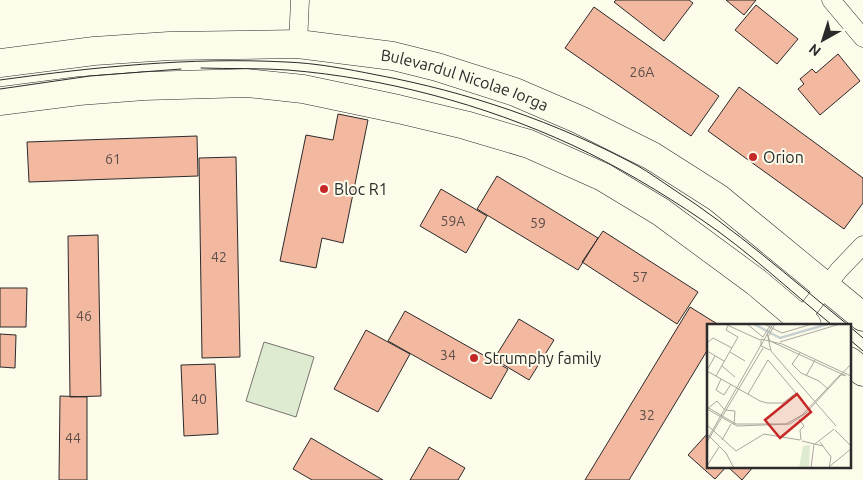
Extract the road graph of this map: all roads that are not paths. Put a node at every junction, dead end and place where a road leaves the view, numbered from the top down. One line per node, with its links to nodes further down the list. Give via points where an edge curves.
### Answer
1 (300, 0): 4 (street)
2 (831, 0): 3 (street)
3 (863, 38)
4 (298, 44): 5 (main road, Bulevardul Nicolae Iorga, via 150,47); 8 (main road, Bulevardul Nicolae Iorga, via 393,56 437,67 515,92 580,120 652,156 718,198)
5 (0, 63)
6 (0, 101): 10 (main road, via 144,86 247,83 303,88 465,125 529,144 602,177 661,212 756,282)
7 (863, 245): 8 (street)
8 (826, 286): 9 (main road, Bulevardul Nicolae Iorga); 10 (street)
9 (863, 317)
10 (803, 322)
11 (850, 362): 12 (main road)
12 (863, 372)

